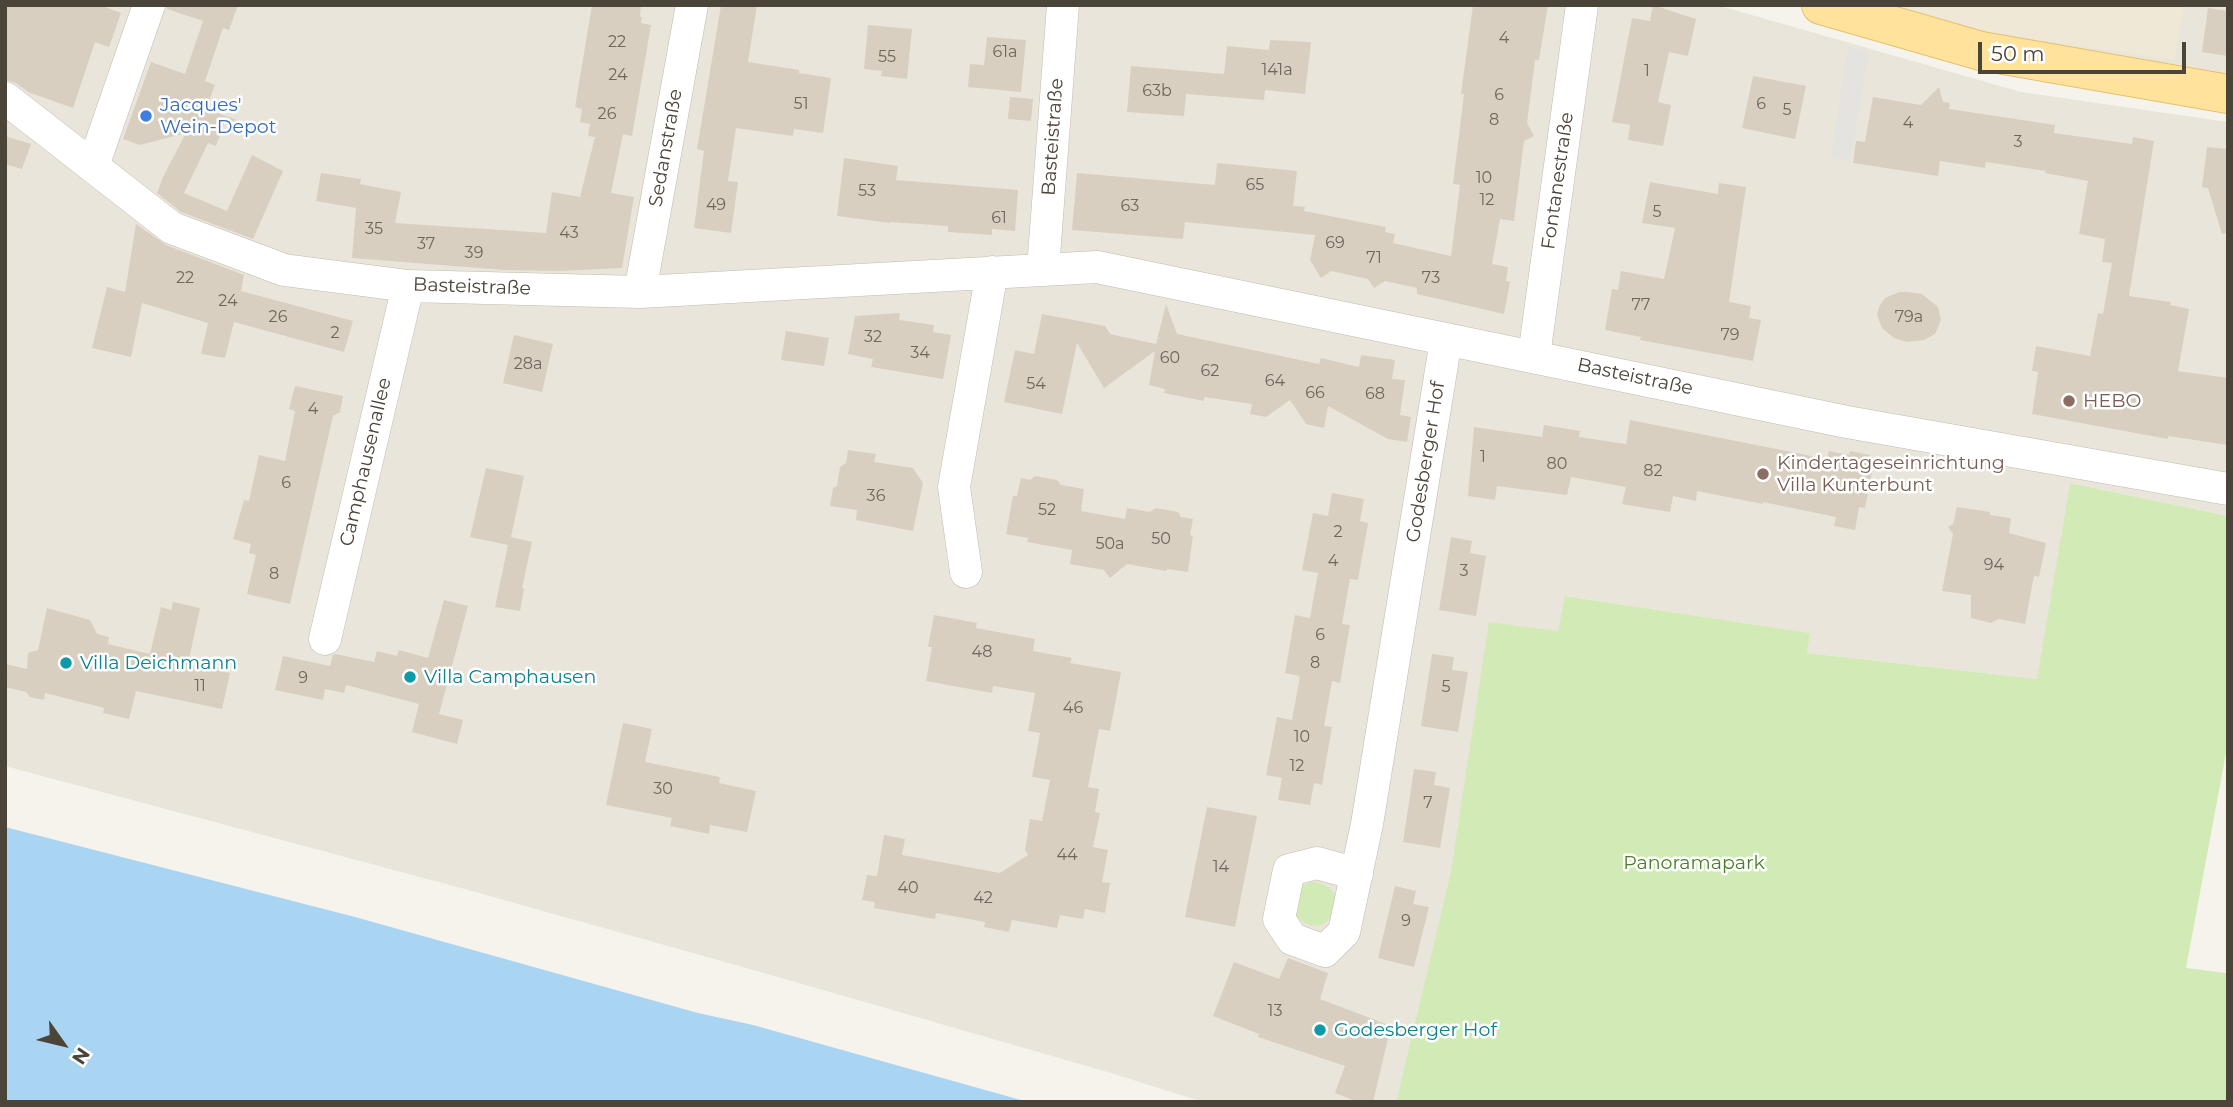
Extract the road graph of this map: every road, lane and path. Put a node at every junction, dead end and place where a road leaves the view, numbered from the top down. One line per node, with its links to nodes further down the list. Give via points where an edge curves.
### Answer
1 (149, 5): 8 (street)
2 (692, 5): 12 (street, Sedanstraße)
3 (1063, 5): 9 (street, Basteistraße)
4 (1582, 5): 14 (street, Fontanestraße)
5 (1821, 5): 6 (main road, via 1981,51)
6 (2228, 94)
7 (5, 98): 8 (street, Basteistraße)
8 (93, 166): 11 (street, Basteistraße, via 172,228 284,270)
9 (1043, 269): 10 (street, Basteistraße); 13 (street, Basteistraße, via 1097,267)
10 (992, 272): 12 (street, Basteistraße); 16 (street, via 954,487)
11 (408, 286): 12 (street, Basteistraße); 17 (street, Camphausenallee)
12 (640, 292)
13 (1446, 340): 14 (street, Basteistraße); 18 (street, Godesberger Hof)
14 (1534, 356): 15 (street, Basteistraße, via 1847,422)
15 (2228, 489)
16 (966, 572)
17 (325, 639)
18 (1357, 874)

